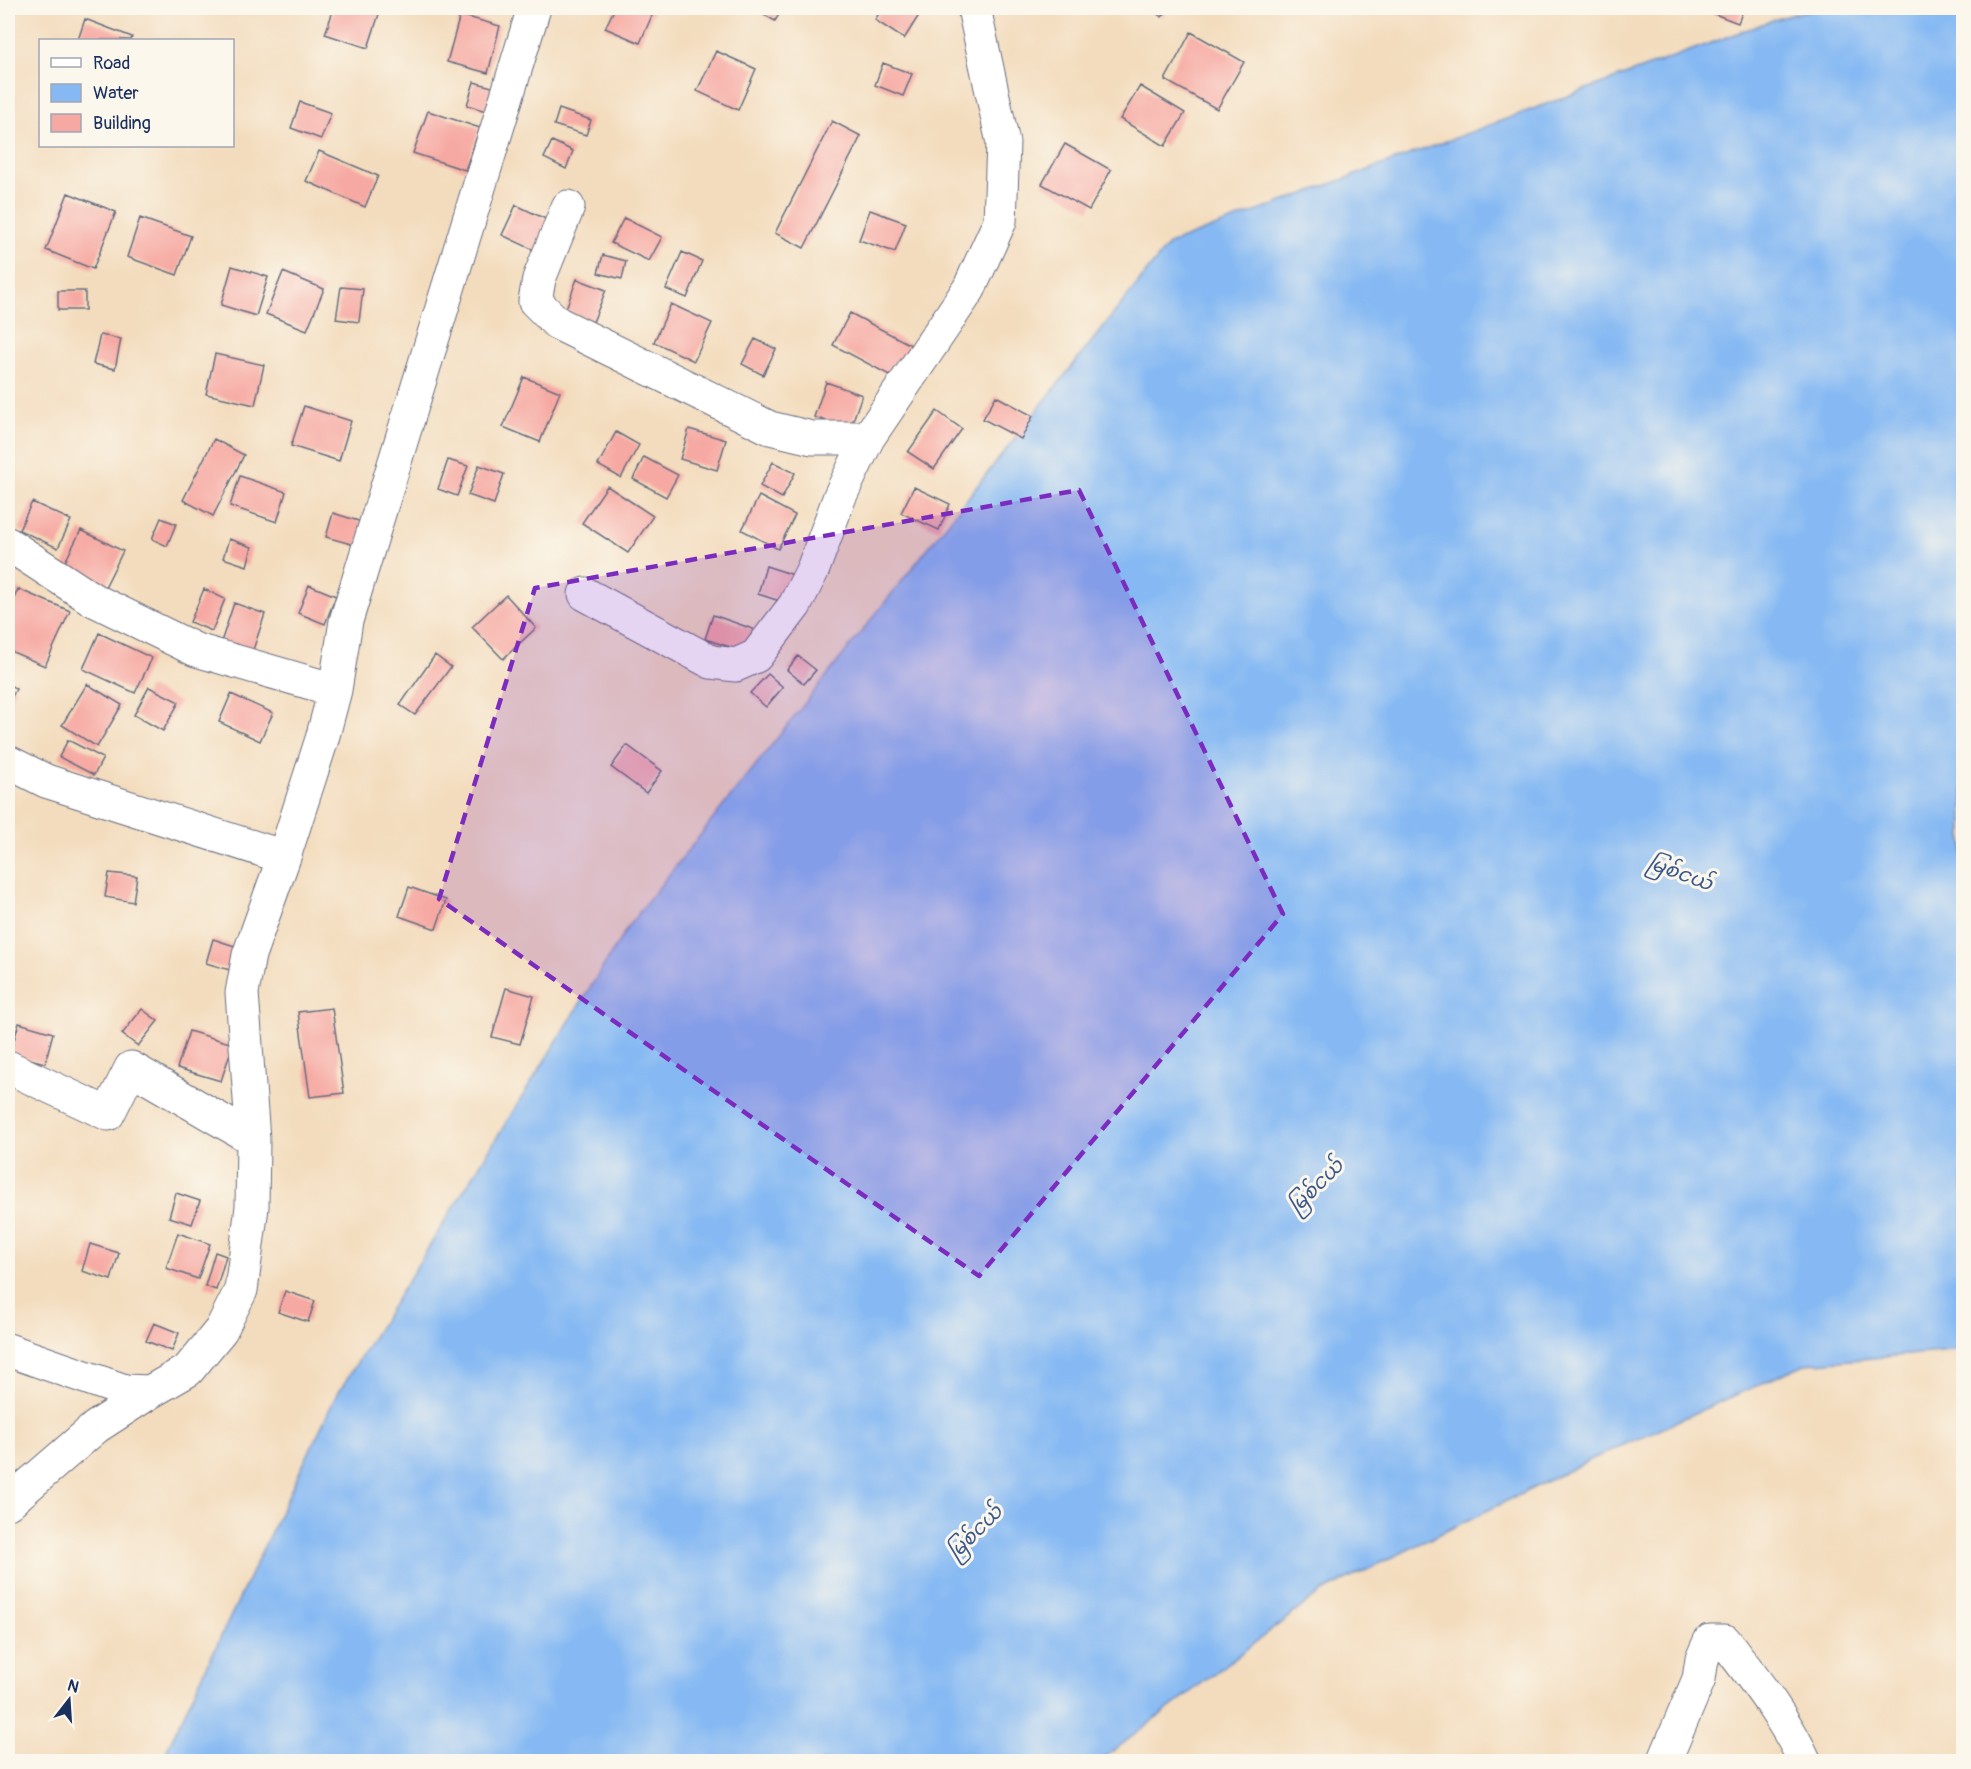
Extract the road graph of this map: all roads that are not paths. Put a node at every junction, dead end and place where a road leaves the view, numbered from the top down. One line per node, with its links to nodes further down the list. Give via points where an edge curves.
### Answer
1 (534, 8): 7 (street, via 346,621)
2 (974, 8): 4 (street, via 1003,143 1000,220 969,289)
3 (568, 207): 4 (street, via 539,279 535,301 557,323 770,428 812,438)
4 (868, 438): 6 (street, via 795,605 756,656 736,665 711,662)
5 (8, 544): 7 (street, via 92,599 196,650)
6 (585, 594)
7 (334, 690): 9 (street)
8 (8, 762): 9 (street, via 46,781)
9 (284, 857): 11 (street, via 249,955 242,993)
10 (8, 1067): 11 (street, via 108,1114 131,1068)
11 (253, 1139): 13 (street, via 252,1208 241,1290 220,1330 188,1370)
12 (8, 1350): 13 (street, via 125,1391)
13 (150, 1392): 14 (street, via 96,1426)
14 (8, 1503)
15 (1664, 1761): 16 (street, via 1699,1679 1710,1641 1725,1641 1755,1680)
16 (1805, 1761)

